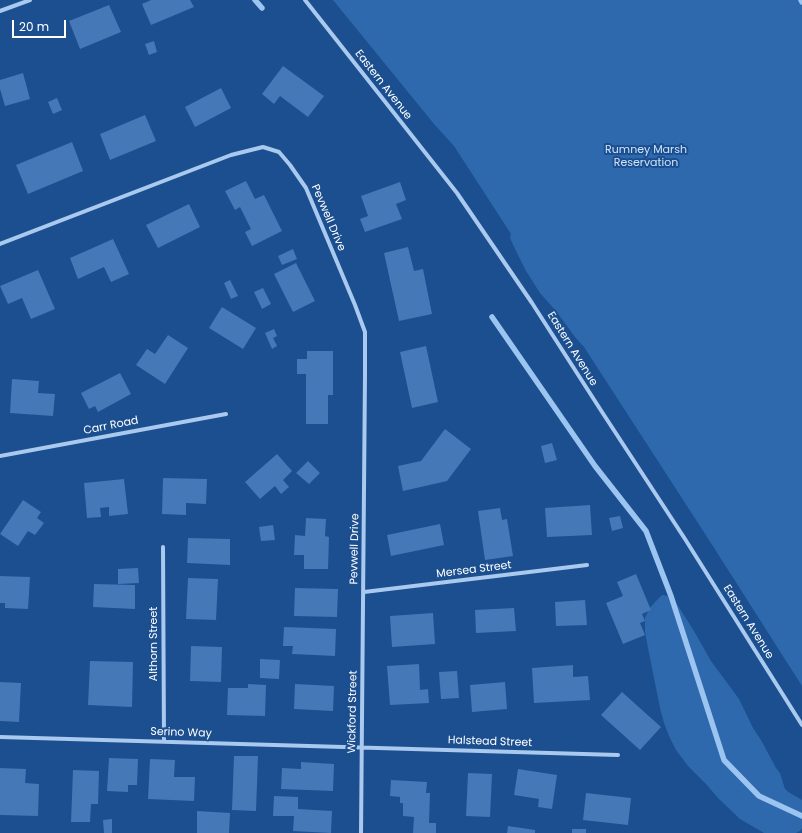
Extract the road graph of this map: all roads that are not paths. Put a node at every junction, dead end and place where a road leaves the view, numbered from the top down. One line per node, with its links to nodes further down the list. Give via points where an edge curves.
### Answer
1 (30, 0): 3 (street)
2 (304, 0): 10 (street, Eastern Avenue, via 462,200 532,303)
3 (0, 11)
4 (0, 244): 9 (street, Pevwell Drive, via 231,155 263,147 279,152 306,188 365,332)
5 (226, 414): 6 (street, Carr Road)
6 (0, 456)
7 (163, 547): 12 (street, Althorn Street)
8 (587, 565): 9 (street, Mersea Street)
9 (364, 592): 13 (street, Wickford Street)
10 (802, 724)
11 (0, 737): 12 (street, Serino Way)
12 (164, 742): 13 (street, Serino Way)
13 (362, 748): 14 (street, Halstead Street); 15 (street, Wickford Street)
14 (618, 755)
15 (361, 833)

